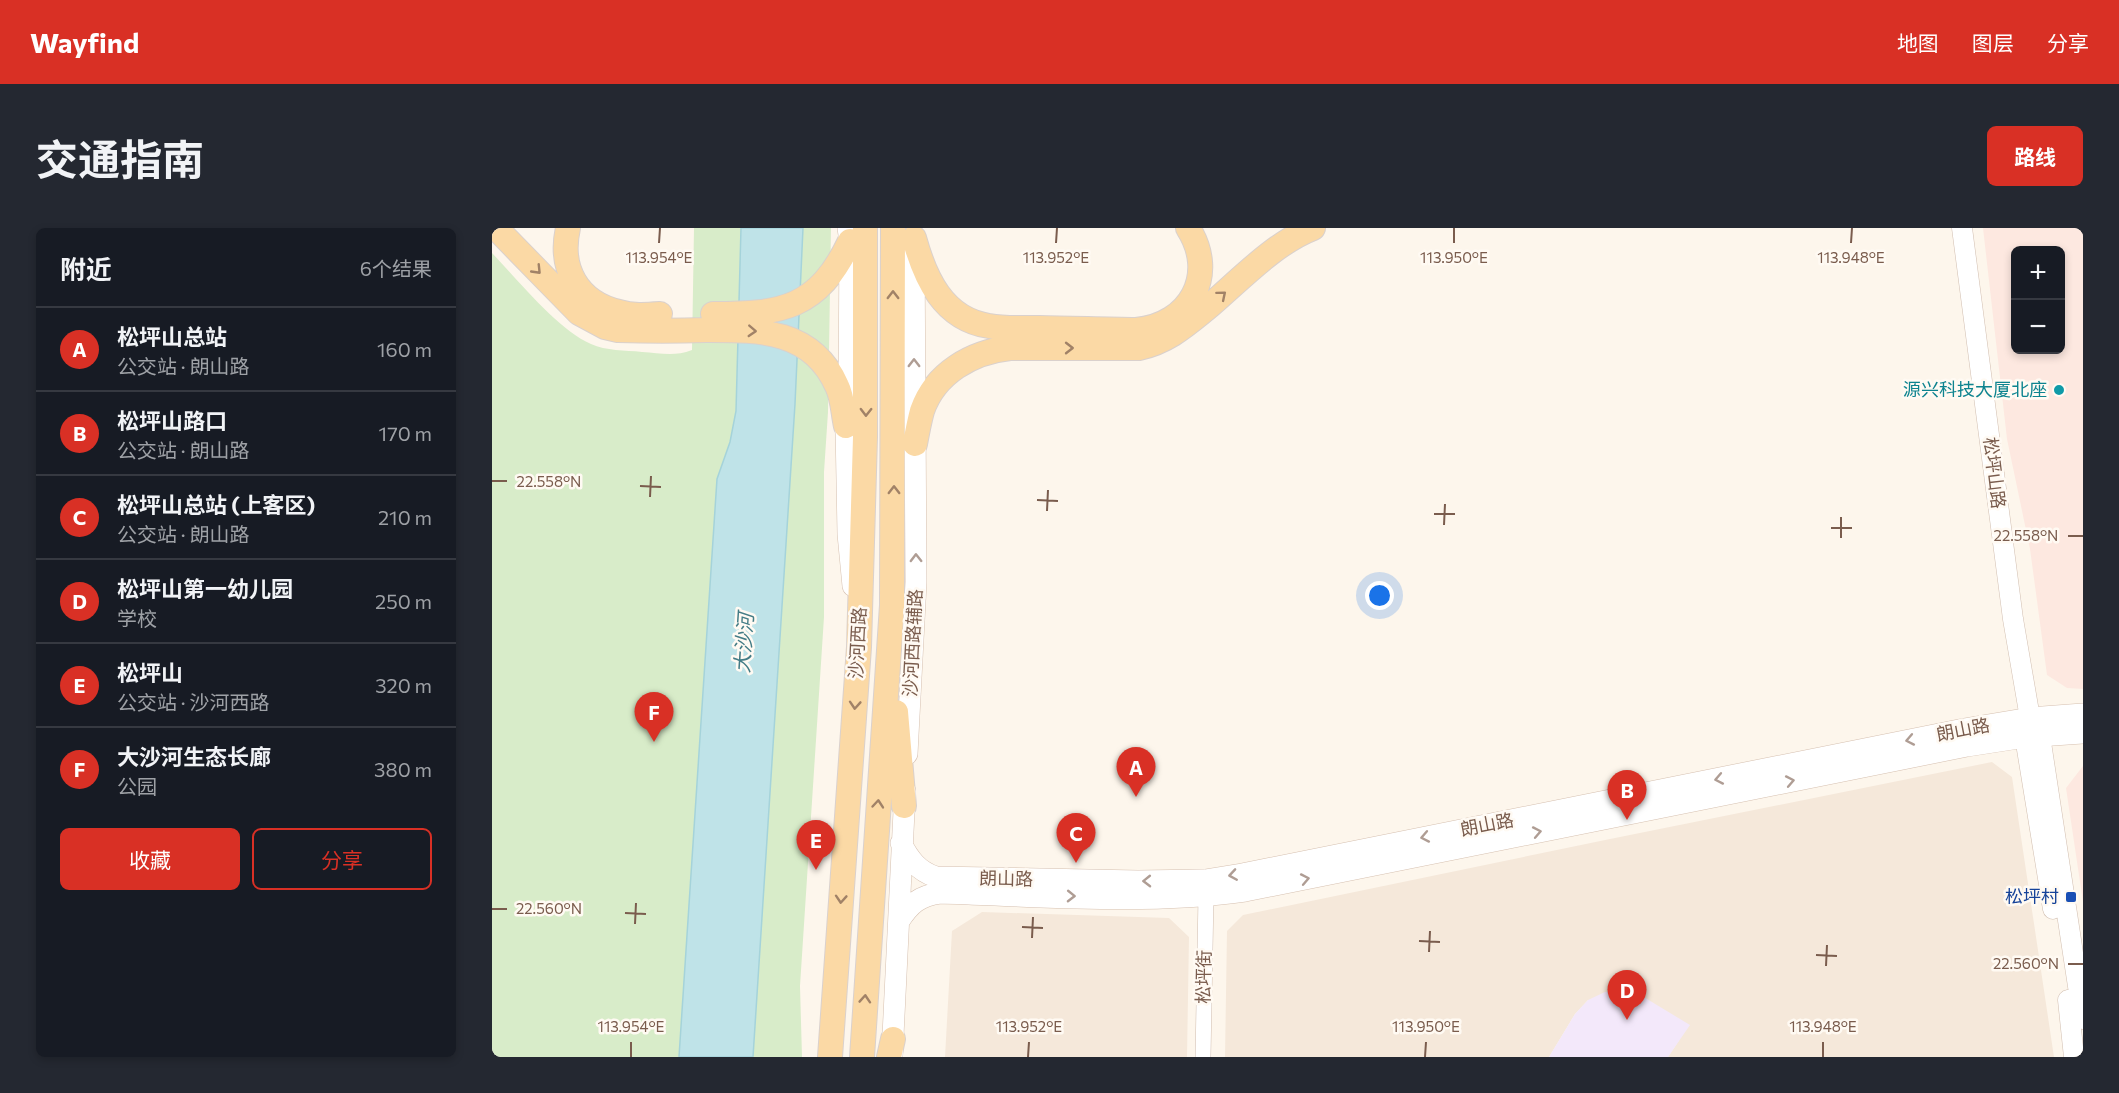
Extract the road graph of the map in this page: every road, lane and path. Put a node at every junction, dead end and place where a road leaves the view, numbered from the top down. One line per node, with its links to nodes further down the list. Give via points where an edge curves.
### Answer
1 (496, 228): 8 (main road, one-way to 8, via 579,313 605,327)
2 (568, 228): 8 (main road, via 565,255 573,280 592,302 617,312)
3 (1188, 228): 10 (main road, via 1197,246 1199,266 1193,297 1182,313)
4 (1313, 228): 10 (main road, one-way to 4, via 1153,345 1176,333 1274,251)
5 (1962, 228): 16 (street, 松坪山路, via 2013,620)
6 (907, 231): 9 (main road, via 927,278 950,308); 12 (main road, 沙河西路辅路, one-way to 6); 14 (main road, 沙河西路, one-way to 6)
7 (854, 232): 8 (main road, via 822,284 789,306 771,312); 11 (main road); 13 (main road, 沙河西路, one-way to 13, via 865,437)
8 (631, 323): 11 (main road, one-way to 11, via 787,337 824,364 842,398)
9 (1011, 338): 10 (main road); 12 (main road, via 967,360 936,386 923,409)
10 (1138, 339)
11 (846, 426): 13 (main road, via 849,543)
12 (915, 444): 18 (main road, 沙河西路辅路, one-way to 12, via 916,609)
13 (859, 646): 24 (main road, 沙河西路, one-way to 24)
14 (890, 654): 18 (main road); 25 (main road, 沙河西路, one-way to 14)
15 (2083, 714): 16 (main road, 朗山路)
16 (2032, 730): 17 (main road, 朗山路); 19 (main road, 朗山路, one-way to 19, via 1952,732 1205,880 936,878 915,865); 20 (main road, 朗山路, one-way to 16); 22 (street, 松坪山路)
17 (2083, 733)
18 (904, 806): 19 (main road, 沙河西路辅路)
19 (901, 843): 21 (main road, 沙河西路辅路)
20 (1206, 896): 21 (main road, 朗山路, one-way to 20, via 916,900 940,893); 26 (street, 松坪街)
21 (899, 921): 23 (main road, 沙河西路辅路)
22 (2079, 1015): 27 (street, 松坪山路)
23 (892, 1051)
24 (830, 1057)
25 (862, 1057)
26 (1203, 1057)
27 (2074, 1057)

